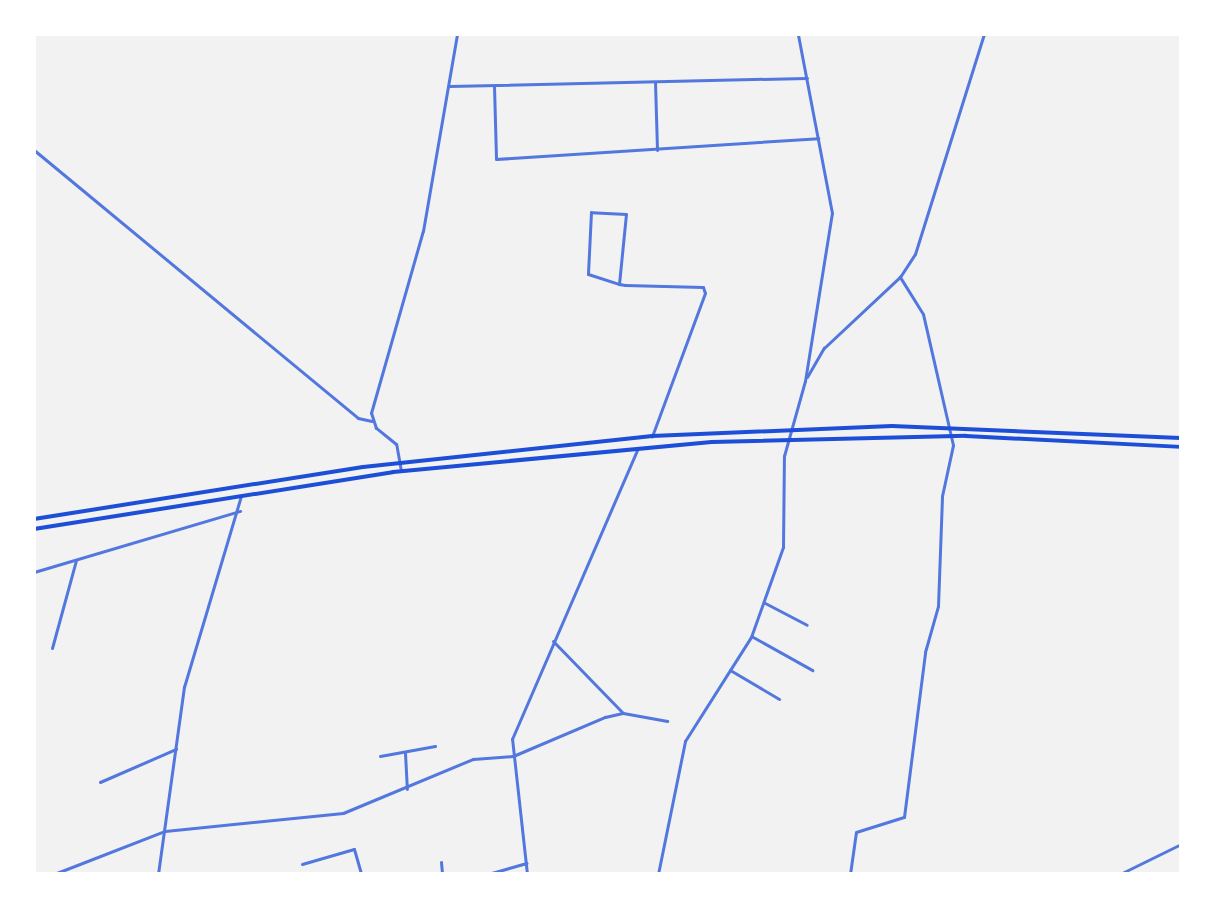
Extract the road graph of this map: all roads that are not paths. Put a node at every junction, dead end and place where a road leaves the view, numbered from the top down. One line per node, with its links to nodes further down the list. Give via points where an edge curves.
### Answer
1 (457, 34): 6 (street)
2 (798, 34): 4 (street)
3 (984, 34): 11 (street, via 943,154 926,226)
4 (807, 78): 5 (street); 8 (street)
5 (655, 82): 7 (street); 10 (street)
6 (449, 86): 7 (street); 14 (street, via 423,231)
7 (494, 86): 10 (street, via 496,159)
8 (818, 138): 10 (street); 13 (street, via 832,213)
9 (34, 150): 14 (street, via 358,418)
10 (657, 150)
11 (900, 277): 13 (street, via 824,348); 15 (street, via 923,314)
12 (619, 284): 12 (street, via 626,214 591,212 584,270); 17 (street, via 703,287 705,293)
13 (805, 381): 16 (street)
14 (372, 421): 23 (street, via 396,444)
15 (950, 426): 16 (highway); 18 (street); 19 (highway)
16 (792, 427): 17 (highway); 20 (street)
17 (652, 436): 23 (highway)
18 (953, 436): 20 (highway); 21 (highway); 61 (street, via 942,496 938,606 925,652 904,817 856,832)
19 (1181, 438)
20 (787, 440): 22 (highway); 32 (street, via 783,547)
21 (1181, 447)
22 (638, 448): 24 (highway); 35 (street)
23 (400, 463): 24 (street); 25 (highway)
24 (401, 471): 26 (highway)
25 (241, 486): 26 (street); 28 (highway)
26 (242, 494): 27 (street); 29 (highway)
27 (240, 511): 30 (street); 43 (street, via 184,687)
28 (34, 519)
29 (34, 529)
30 (76, 560): 31 (street); 36 (street)
31 (34, 572)
32 (765, 603): 33 (street); 34 (street)
33 (807, 625)
34 (751, 637): 37 (street); 38 (street)
35 (553, 641): 40 (street); 46 (street, via 512,739)
36 (52, 648)
37 (730, 670): 39 (street); 60 (street, via 685,741)
38 (812, 670)
39 (779, 699)
40 (623, 713): 41 (street); 46 (street)
41 (667, 721)
42 (435, 746): 44 (street)
43 (176, 749): 47 (street); 49 (street)
44 (405, 752): 45 (street); 48 (street)
45 (380, 756)
46 (513, 756): 48 (street, via 473,759); 52 (street)
47 (100, 782)
48 (407, 789): 49 (street, via 343,813)
49 (165, 831): 54 (street); 55 (street)
50 (1181, 844): 62 (street)
51 (441, 862): 57 (street)
52 (526, 863): 58 (street); 59 (street)
53 (302, 864): 56 (street, via 354,849)
54 (54, 874)
55 (158, 874)
56 (361, 874)
57 (442, 874)
58 (488, 874)
59 (527, 874)
60 (658, 874)
61 (850, 874)
62 (1120, 874)

